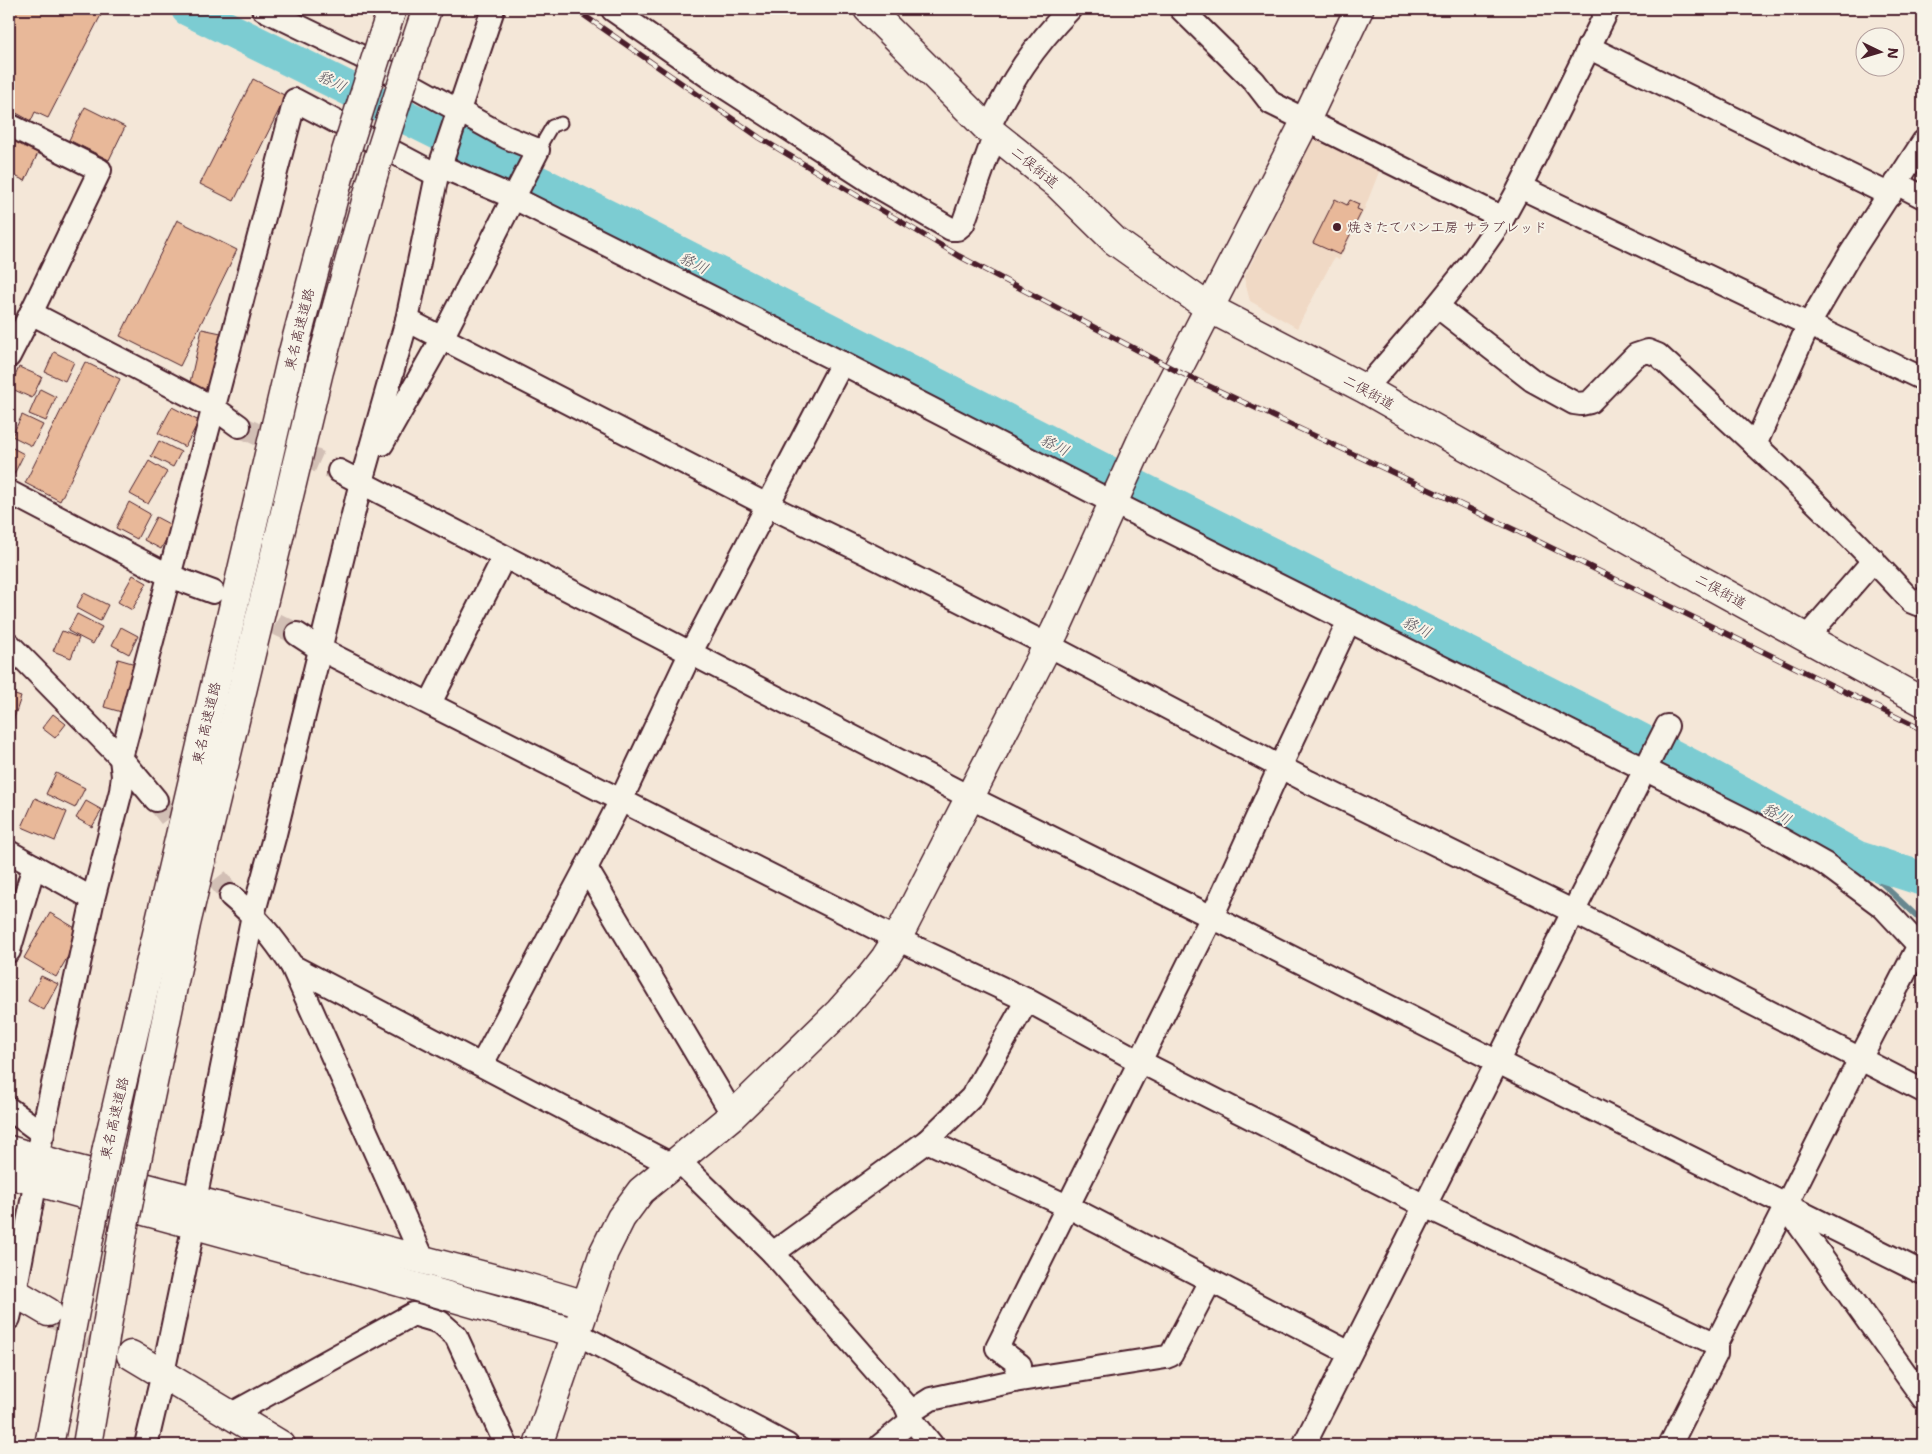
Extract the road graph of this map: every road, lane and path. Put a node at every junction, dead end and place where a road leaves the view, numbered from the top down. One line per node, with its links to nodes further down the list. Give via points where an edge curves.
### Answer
1 (263, 9): 12 (street, via 358,55)
2 (392, 9): 111 (main road, 東名高速道路, bridge, via 344,158 292,356 107,1148)
3 (427, 9): 112 (main road, 東名高速道路, bridge, via 375,169 319,371 193,895 123,1231)
4 (493, 9): 12 (street)
5 (612, 9): 16 (street, via 882,189 951,229 962,224)
6 (868, 9): 16 (main road, 二俣街道)
7 (1070, 9): 16 (street, via 1030,55 1006,91)
8 (1181, 9): 13 (street, via 1254,81 1271,103)
9 (1359, 9): 13 (main road)
10 (1608, 9): 11 (street)
11 (1588, 47): 20 (street); 21 (street)
12 (458, 110): 18 (street); 19 (street)
13 (1306, 120): 24 (street); 26 (main road)
14 (561, 123): 18 (lane, via 547,131)
15 (9, 125): 27 (street, via 100,170)
16 (992, 132): 26 (main road, 二俣街道, via 1058,184 1115,241)
17 (1923, 142): 21 (street)
18 (536, 153): 23 (street)
19 (439, 169): 23 (street); 28 (street); 35 (street, via 295,100)
20 (1520, 187): 24 (street); 29 (street)
21 (1893, 189): 22 (street); 29 (street)
22 (1923, 197)
23 (513, 198): 30 (street); 32 (street)
24 (1502, 218): 25 (street)
25 (1437, 306): 34 (street); 37 (street, via 1532,380 1574,403 1590,402 1636,355 1648,351 1658,355)
26 (1209, 308): 34 (main road, 二俣街道); 41 (main road, via 1132,459)
27 (31, 313): 31 (street); 35 (street)
28 (407, 320): 30 (street); 39 (street)
29 (1809, 324): 33 (street); 37 (street)
30 (442, 338): 39 (street); 42 (street)
31 (9, 356)
32 (842, 363): 41 (street); 42 (street)
33 (1923, 379)
34 (1365, 389): 50 (main road, 二俣街道)
35 (214, 408): 36 (street); 45 (street)
36 (239, 426)
37 (1756, 445): 44 (street)
38 (339, 471): 39 (street)
39 (364, 477): 43 (street); 53 (street)
40 (9, 492): 45 (street)
41 (1115, 500): 48 (street); 52 (main road)
42 (766, 505): 52 (street); 54 (street)
43 (504, 557): 54 (street); 56 (street)
44 (1874, 560): 47 (street, via 1912,602 1917,604); 50 (street)
45 (170, 576): 46 (street); 58 (street)
46 (213, 592)
47 (1923, 598)
48 (1349, 621): 59 (street); 60 (street)
49 (298, 634): 53 (street)
50 (1806, 638): 55 (main road, 二俣街道)
51 (9, 644): 58 (street)
52 (1048, 645): 59 (street); 61 (main road)
53 (320, 649): 56 (street); 70 (street)
54 (690, 654): 61 (street); 63 (street)
55 (1923, 702)
56 (430, 703): 63 (street)
57 (1667, 726): 60 (street)
58 (122, 758): 62 (street); 68 (street, via 121,791)
59 (1280, 767): 69 (street); 71 (street)
60 (1646, 769): 69 (street); 73 (street, via 1825,864 1883,908)
61 (969, 797): 71 (street); 72 (main road)
62 (156, 800)
63 (621, 800): 66 (street); 72 (street)
64 (9, 852): 65 (street)
65 (34, 866): 68 (street); 74 (street)
66 (586, 868): 80 (street); 83 (street)
67 (231, 896): 70 (street)
68 (93, 899): 86 (street)
69 (1574, 912): 77 (street); 79 (street)
70 (253, 915): 75 (street, via 271,934); 92 (street)
71 (1212, 917): 78 (street); 79 (street)
72 (896, 939): 76 (street); 83 (main road, via 871,976 838,1012)
73 (1921, 947): 77 (street)
74 (9, 951)
75 (292, 966): 80 (street); 94 (street)
76 (1027, 1000): 78 (street); 84 (street, via 972,1097)
77 (1860, 1059): 81 (street); 89 (street)
78 (1139, 1061): 90 (street); 91 (street)
79 (1496, 1062): 89 (street); 91 (street)
80 (482, 1064): 87 (street)
81 (1923, 1091)
82 (9, 1109): 86 (street)
83 (733, 1115): 87 (main road)
84 (927, 1141): 90 (street); 93 (street)
85 (9, 1150): 86 (main road)
86 (39, 1158): 88 (main road); 92 (main road); 97 (street)
87 (675, 1162): 93 (street); 98 (main road, via 641,1192 621,1218 604,1252)
88 (9, 1174)
89 (1786, 1205): 95 (street); 102 (street); 107 (street)
90 (1067, 1206): 96 (street); 106 (street, via 997,1348 1020,1365)
91 (1425, 1206): 102 (street); 103 (street)
92 (194, 1212): 94 (main road); 101 (main road, via 323,1260); 105 (street)
93 (773, 1253): 109 (street, via 905,1404)
94 (424, 1261): 98 (main road)
95 (1923, 1273)
96 (1210, 1281): 103 (street); 106 (street, via 1171,1355)
97 (12, 1290): 99 (main road); 100 (street)
98 (586, 1304): 101 (main road)
99 (48, 1312)
100 (9, 1318)
101 (576, 1333): 116 (main road); 117 (street)
102 (1716, 1344): 121 (street, via 1716,1354)
103 (1350, 1353): 120 (street)
104 (132, 1355): 105 (main road)
105 (163, 1373): 108 (main road); 113 (street)
106 (1014, 1382): 109 (street, via 931,1399)
107 (1923, 1398)
108 (230, 1415): 110 (main road); 115 (street, via 413,1314 440,1322 456,1336)
109 (911, 1416): 118 (street); 119 (street)
110 (253, 1438): 114 (main road)
111 (49, 1445)
112 (88, 1445)
113 (146, 1445)
114 (281, 1445)
115 (506, 1445)
116 (538, 1445)
117 (787, 1445)
118 (881, 1445)
119 (932, 1445)
120 (1304, 1445)
121 (1670, 1445)

